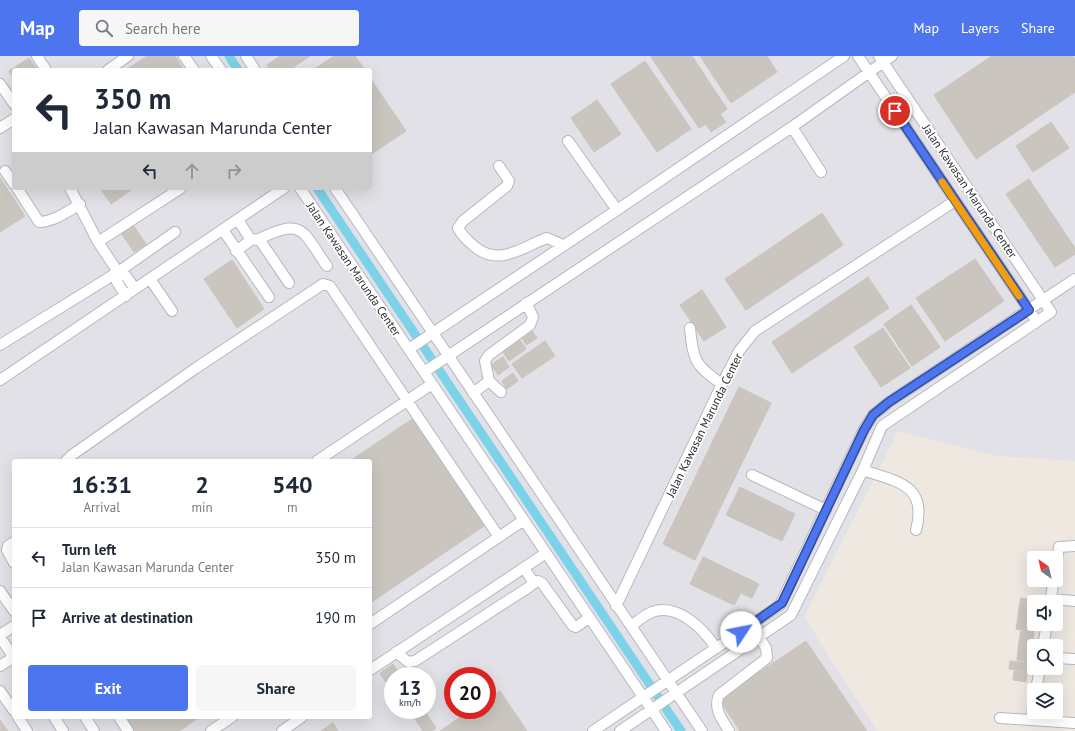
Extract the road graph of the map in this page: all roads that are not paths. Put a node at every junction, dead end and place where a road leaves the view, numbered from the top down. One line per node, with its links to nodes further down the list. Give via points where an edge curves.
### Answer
1 (37, 56): 10 (street)
2 (128, 56): 11 (street)
3 (184, 56): 12 (street)
4 (211, 56): 13 (street)
5 (844, 56): 34 (street, Jalan Kawasan Marunda Center)
6 (858, 56): 15 (street, Jalan Kawasan Marunda Center)
7 (892, 56): 9 (street)
8 (249, 57): 14 (street)
9 (881, 59): 15 (street); 50 (street, Jalan Kawasan Marunda Center)
10 (45, 68)
11 (111, 68)
12 (193, 68)
13 (220, 68)
14 (254, 68)
15 (869, 72): 19 (street); 32 (street, Jalan Kawasan Marunda Center)
16 (0, 84): 17 (street)
17 (12, 101)
18 (12, 120): 20 (street)
19 (792, 127): 24 (street); 51 (street)
20 (0, 128)
21 (568, 140): 34 (street)
22 (499, 166): 40 (street, via 509,181 507,186 463,220 458,228 465,239 490,256 501,256 520,250 547,238)
23 (5, 171): 25 (street)
24 (821, 172)
25 (12, 181)
26 (18, 190): 33 (street, via 39,222 48,222)
27 (71, 190): 33 (street)
28 (178, 190): 39 (street)
29 (301, 190): 58 (street, Jalan Kawasan Marunda Center)
30 (336, 190): 56 (street)
31 (273, 191): 35 (street)
32 (955, 201): 52 (street, Jalan Kawasan Marunda Center); 64 (street, Jalan Kawasan Marunda Center, via 754,331 739,350)
33 (80, 204): 39 (street)
34 (618, 210): 40 (street, Jalan Kawasan Marunda Center)
35 (238, 220): 36 (street); 38 (street)
36 (223, 230): 41 (street); 44 (street)
37 (175, 232): 43 (street)
38 (255, 239): 41 (street); 42 (street, via 280,229 296,228 302,231); 46 (street)
39 (98, 242): 43 (street)
40 (563, 245): 56 (street, Jalan Kawasan Marunda Center)
41 (236, 251): 49 (street)
42 (327, 266)
43 (118, 272): 47 (street, via 126,276); 48 (street, via 117,282); 57 (street)
44 (150, 279): 47 (street); 53 (street)
45 (1075, 279): 50 (street)
46 (289, 283)
47 (135, 289): 48 (street)
48 (126, 296): 61 (street)
49 (269, 297)
50 (1043, 300): 52 (street); 54 (street, Jalan Kawasan Marunda Center, via 1051,312)
51 (526, 303): 59 (street); 62 (street, via 533,317 530,325 489,355 485,361)
52 (1029, 310): 54 (street, Jalan Kawasan Marunda Center); 68 (street)
53 (172, 311)
54 (1037, 322): 69 (street, Jalan Kawasan Marunda Center)
55 (690, 328): 64 (street, via 694,358 706,373)
56 (431, 334): 58 (street, Jalan Kawasan Marunda Center); 59 (street)
57 (0, 345)
58 (410, 348): 60 (street, Jalan Kawasan Marunda Center)
59 (447, 357): 60 (street); 66 (street)
60 (425, 371): 63 (street, Jalan Kawasan Marunda Center)
61 (0, 380)
62 (489, 381): 65 (street); 66 (street)
63 (432, 384): 67 (street); 75 (street, Jalan Kawasan Marunda Center)
64 (722, 384): 91 (street, Jalan Kawasan Marunda Center)
65 (501, 392)
66 (473, 393): 91 (street)
67 (408, 401): 70 (street, via 330,286 322,284 190,372); 71 (street); 78 (street)
68 (873, 415): 69 (street); 74 (street)
69 (882, 426): 72 (street)
70 (68, 459)
71 (321, 459)
72 (863, 470): 76 (street); 77 (street, via 898,482 918,497 920,518)
73 (752, 475): 74 (street)
74 (824, 513): 76 (street); 99 (street, via 782,603)
75 (524, 520): 78 (street); 82 (street, Jalan Kawasan Marunda Center)
76 (836, 524): 98 (street, via 793,612)
77 (916, 530)
78 (499, 537): 94 (street)
79 (12, 543): 83 (street, via 7,550)
80 (1075, 546): 81 (street, via 1059,547)
81 (1058, 551)
82 (546, 553): 84 (street); 93 (street, Jalan Kawasan Marunda Center)
83 (12, 559)
84 (524, 568): 85 (street); 86 (street)
85 (534, 583): 88 (street); 93 (street, via 542,583 573,626)
86 (500, 585): 88 (street); 100 (street)
87 (0, 591): 92 (street)
88 (510, 599): 100 (street, via 415,661 408,662)
89 (1063, 601): 90 (street)
90 (1075, 601)
91 (616, 606): 95 (street)
92 (12, 608)
93 (589, 618): 110 (street, Jalan Kawasan Marunda Center)
94 (372, 623)
95 (630, 626): 99 (street, via 650,613 660,610 675,611 703,631); 107 (street)
96 (12, 627): 97 (street)
97 (0, 636): 101 (street)
98 (759, 637): 109 (street); 132 (street, via 766,648 767,658 719,695 716,702 718,713)
99 (716, 648): 107 (street)
100 (396, 652): 106 (street)
101 (12, 654)
102 (12, 658): 105 (street)
103 (1063, 658): 104 (street)
104 (1075, 659)
105 (0, 666)
106 (372, 669)
107 (665, 682): 109 (street); 110 (street)
108 (0, 691): 111 (street)
109 (674, 694): 112 (street); 131 (street)
110 (645, 696): 112 (street, Jalan Kawasan Marunda Center); 128 (street)
111 (12, 708)
112 (654, 708): 129 (street); 130 (street, Jalan Kawasan Marunda Center)
113 (1000, 718): 120 (street)
114 (19, 719): 122 (street)
115 (55, 719): 123 (street)
116 (86, 719): 124 (street)
117 (120, 719): 125 (street)
118 (229, 719): 126 (street)
119 (299, 719): 127 (street)
120 (1031, 720): 121 (street)
121 (1075, 723)
122 (27, 731)
123 (63, 731)
124 (94, 731)
125 (128, 731)
126 (211, 731)
127 (282, 731)
128 (593, 731)
129 (620, 731)
130 (666, 731)
131 (702, 731)
132 (729, 731)

